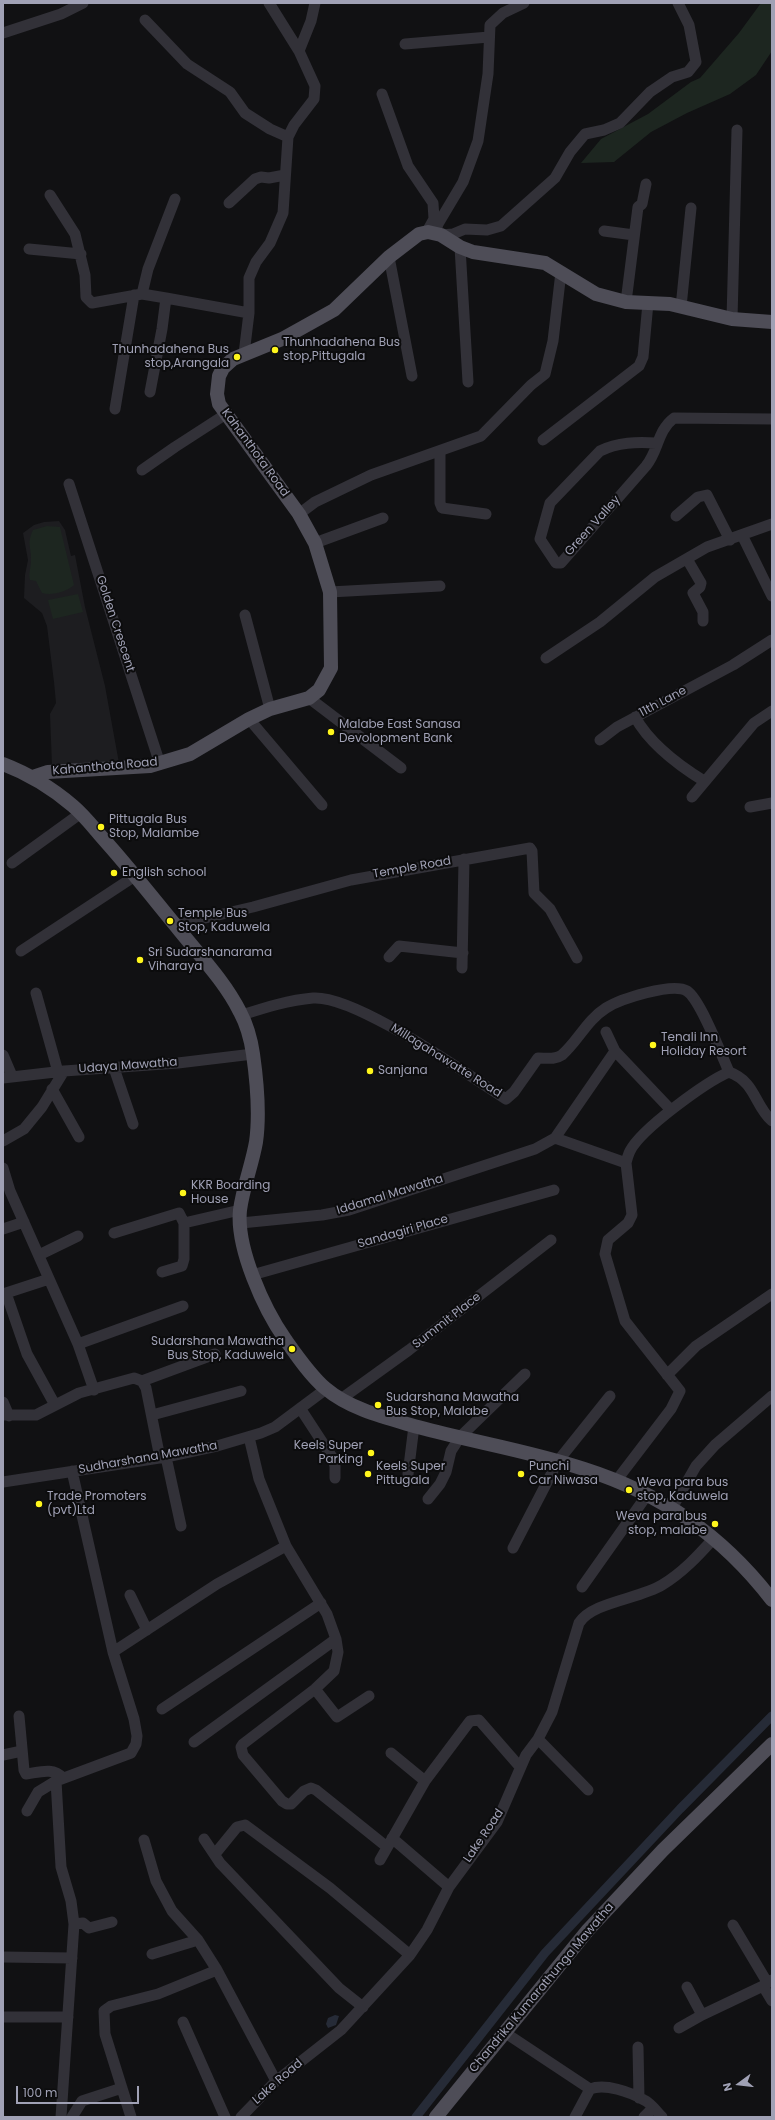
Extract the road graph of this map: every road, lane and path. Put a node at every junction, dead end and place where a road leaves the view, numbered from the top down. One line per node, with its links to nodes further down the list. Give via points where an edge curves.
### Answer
1 (83, 3): 8 (street, via 61,14)
2 (268, 3): 10 (street)
3 (315, 3): 10 (street)
4 (524, 3): 7 (street, via 503,14)
5 (678, 3): 21 (street, via 689,25 696,62 688,72 672,77 650,92 620,124 585,134 570,152 555,178 500,226 453,234)
6 (145, 20): 13 (street, via 187,64 230,92 245,113)
7 (490, 31): 9 (street); 21 (street, via 488,74 478,142 463,182)
8 (3, 33)
9 (405, 44)
10 (299, 51): 13 (street, via 315,86 315,96)
11 (382, 94): 21 (street, via 408,166 433,203)
12 (737, 130): 34 (street)
13 (288, 137): 14 (street)
14 (285, 175): 18 (street, via 256,179); 33 (street, via 283,213 270,243 256,262 249,278)
15 (646, 184): 22 (street, via 642,204 638,207)
16 (50, 195): 25 (street, via 75,234)
17 (175, 199): 28 (street)
18 (229, 203)
19 (691, 208): 32 (street)
20 (604, 232): 22 (street)
21 (435, 233): 23 (main road); 26 (main road, Kahanthota Road, via 419,234)
22 (634, 235): 30 (street)
23 (460, 247): 27 (main road, via 473,252 545,263); 38 (street)
24 (29, 249): 25 (street)
25 (81, 254): 28 (street, via 86,297 92,303)
26 (389, 257): 36 (main road, Kahanthota Road, via 334,310 282,340); 37 (street)
27 (561, 272): 30 (main road, via 596,294); 45 (street, via 553,341 545,374 480,436)
28 (138, 295): 29 (street); 40 (street)
29 (166, 298): 33 (street); 39 (street)
30 (626, 302): 31 (main road)
31 (648, 303): 32 (main road); 43 (street, via 643,357 639,366)
32 (681, 307): 34 (main road)
33 (249, 313): 36 (street)
34 (732, 319): 35 (main road)
35 (772, 322)
36 (244, 354): 41 (main road, Kahanthota Road, via 223,368 220,376 217,394 219,404)
37 (412, 376)
38 (468, 382)
39 (150, 392)
40 (115, 409)
41 (226, 414): 46 (street); 48 (main road, Kahanthota Road)
42 (772, 419): 44 (street, Green Valley, via 674,418)
43 (543, 440)
44 (656, 443): 44 (street, Green Valley, via 629,442 600,451 550,503 540,540 556,563 561,563 631,484 652,458 656,451)
45 (440, 452): 48 (street, via 371,475 315,502); 49 (street, via 442,508)
46 (142, 470)
47 (69, 484): 70 (street, Golden Crescent)
48 (299, 514): 55 (main road, Kahanthota Road)
49 (486, 514)
50 (676, 516): 54 (street, via 698,497 707,495)
51 (383, 518): 55 (street)
52 (772, 524): 53 (street)
53 (742, 535): 54 (street); 59 (street)
54 (730, 540): 56 (street, via 707,547)
55 (315, 543): 58 (main road, Kahanthota Road)
56 (687, 559): 61 (street, via 701,583 693,593 703,612); 63 (street, via 655,577 600,622)
57 (440, 586): 58 (street)
58 (330, 592): 64 (main road, Kahanthota Road, via 331,668 319,690)
59 (772, 596)
60 (245, 615): 65 (street)
61 (703, 621)
62 (772, 640): 67 (street, 11th Lane, via 733,665)
63 (546, 658)
64 (309, 698): 65 (main road, Kahanthota Road); 72 (street)
65 (270, 709): 68 (main road, Kahanthota Road)
66 (772, 711): 74 (street, via 754,723)
67 (635, 717): 69 (street); 74 (street, 11th Lane, via 648,737)
68 (249, 719): 70 (main road, Kahanthota Road, via 190,754); 77 (street)
69 (600, 740)
70 (160, 764): 73 (main road, Kahanthota Road, via 48,772)
71 (4, 766): 73 (main road)
72 (401, 768)
73 (33, 777): 79 (main road)
74 (704, 781): 75 (street)
75 (692, 797)
76 (772, 803): 78 (street)
77 (322, 806)
78 (750, 807)
79 (80, 813): 81 (street); 82 (main road)
80 (464, 859): 83 (street, Temple Road, via 351,880); 85 (street); 87 (street, Temple Road, via 530,848 534,893 550,909)
81 (12, 863)
82 (135, 876): 83 (main road); 84 (street)
83 (175, 925): 90 (main road, via 215,974)
84 (21, 952)
85 (463, 953): 86 (street, via 399,946); 88 (street)
86 (389, 957)
87 (577, 958)
88 (462, 968)
89 (36, 993): 96 (street)
90 (242, 1015): 93 (main road); 97 (street, Millagahawatte Road, via 313,998 329,1000 373,1017 506,1099 538,1058 553,1059 561,1056 586,1025 606,1008 647,992 676,987 688,991 701,1011)
91 (606, 1032): 92 (street)
92 (615, 1051): 100 (street); 104 (street)
93 (253, 1054): 95 (street, Udaya Mawatha); 109 (main road, via 258,1106 256,1141)
94 (3, 1055): 98 (street)
95 (114, 1068): 96 (street, Udaya Mawatha); 102 (street)
96 (61, 1071): 98 (street, Udaya Mawatha); 99 (street)
97 (729, 1072): 100 (street, via 716,1078); 101 (street, via 739,1076 746,1083)
98 (8, 1077)
99 (52, 1089): 103 (street); 105 (street, via 42,1107 24,1129)
100 (671, 1110): 106 (street, via 630,1150)
101 (772, 1121)
102 (133, 1124)
103 (79, 1137)
104 (555, 1138): 106 (street); 109 (street, Iddamal Mawatha, via 535,1149 349,1210 322,1215)
105 (3, 1141)
106 (626, 1163): 126 (street, via 632,1215 628,1223 608,1240 605,1254 625,1321)
107 (3, 1168): 110 (street)
108 (554, 1190): 118 (street, Sandagiri Place)
109 (240, 1217): 111 (street, Iddamal Mawatha); 118 (main road, via 241,1233)
110 (24, 1222): 112 (street); 116 (street)
111 (184, 1223): 113 (street, via 179,1213); 117 (street, via 182,1266)
112 (3, 1229)
113 (114, 1233)
114 (78, 1236): 116 (street)
115 (551, 1240): 133 (street, Summit Place)
116 (39, 1255): 119 (street)
117 (162, 1272)
118 (252, 1275): 128 (main road, via 271,1317 284,1338)
119 (49, 1279): 120 (street); 123 (street)
120 (4, 1294): 135 (street, via 27,1354)
121 (772, 1294): 126 (street, via 696,1346)
122 (183, 1306): 123 (street)
123 (78, 1344): 129 (street)
124 (214, 1354): 127 (street)
125 (525, 1374): 141 (street)
126 (667, 1374): 147 (street, via 680,1391 671,1409)
127 (142, 1381): 129 (street, via 134,1378); 138 (street)
128 (326, 1389): 133 (main road); 136 (street, Sudharshana Mawatha)
129 (94, 1390): 135 (street, via 79,1393)
130 (241, 1391): 138 (street)
131 (610, 1396): 143 (street)
132 (772, 1396): 151 (street, via 715,1445 696,1466)
133 (341, 1399): 139 (main road, via 372,1413)
134 (3, 1402): 137 (street)
135 (55, 1405): 137 (street, via 36,1415)
136 (300, 1408): 140 (street, Sudharshana Mawatha, via 275,1427); 146 (street, via 332,1456)
137 (6, 1415)
138 (152, 1415): 142 (street)
139 (414, 1426): 141 (main road); 145 (street)
140 (249, 1436): 142 (street, Sudharshana Mawatha); 154 (street, via 259,1479)
141 (460, 1438): 143 (main road); 150 (street, via 450,1452 446,1472 440,1484)
142 (163, 1457): 144 (street, Sudharshana Mawatha); 152 (street)
143 (558, 1461): 147 (main road); 155 (street)
144 (72, 1471): 148 (street, Sudharshana Mawatha); 162 (street)
145 (408, 1474)
146 (335, 1478)
147 (616, 1481): 149 (main road)
148 (3, 1482)
149 (647, 1495): 151 (main road); 156 (street)
150 (428, 1499)
151 (672, 1508): 153 (main road)
152 (181, 1526)
153 (714, 1538): 158 (main road, via 751,1573); 167 (street, Lake Road, via 697,1557 661,1586 583,1617 552,1712)
154 (286, 1546): 159 (street); 160 (street, via 217,1584)
155 (513, 1548)
156 (582, 1587)
157 (130, 1595): 160 (street)
158 (772, 1600)
159 (321, 1603): 161 (street); 165 (street)
160 (147, 1630): 162 (street)
161 (336, 1639): 163 (street, via 338,1652 334,1671); 168 (street)
162 (113, 1652): 174 (street, via 134,1719 136,1744 131,1753)
163 (315, 1689): 164 (street, via 337,1717); 180 (street, via 243,1744 243,1755 286,1804 291,1804 304,1791 311,1788)
164 (369, 1696)
165 (162, 1709)
166 (19, 1716): 170 (street)
167 (538, 1738): 173 (street, Lake Road); 176 (street)
168 (194, 1742)
169 (772, 1744): 202 (main road, Chandrika Kumarathunga Mawatha, via 663,1850 599,1919)
170 (22, 1751): 172 (street); 174 (street, via 26,1774 49,1770 59,1774)
171 (391, 1754): 175 (street)
172 (3, 1755)
173 (520, 1767): 175 (street, via 479,1720 475,1719 470,1721); 183 (street, Lake Road, via 497,1822)
174 (59, 1779): 177 (street, via 38,1792); 185 (street, via 61,1867)
175 (425, 1781): 180 (street)
176 (588, 1790)
177 (27, 1811)
178 (204, 1838): 181 (street)
179 (144, 1840): 187 (street, via 156,1880 172,1911)
180 (389, 1843): 182 (street); 183 (street)
181 (215, 1854): 189 (street, via 237,1827 245,1825 330,1888); 196 (street, via 241,1885 340,1988)
182 (380, 1860)
183 (449, 1887): 189 (street, Lake Road, via 427,1930)
184 (112, 1922): 185 (street, via 89,1928 83,1923)
185 (74, 1924): 191 (street)
186 (733, 1925): 193 (street)
187 (198, 1940): 188 (street); 192 (street)
188 (152, 1954)
189 (410, 1955): 196 (street, Lake Road)
190 (3, 1957): 191 (street)
191 (72, 1958): 199 (street)
192 (216, 1970): 204 (street); 205 (street, via 158,1994 111,2006 104,2011 105,2034)
193 (767, 1983): 195 (street); 197 (street)
194 (686, 1987): 197 (street)
195 (772, 2001)
196 (363, 2008): 204 (street, Lake Road, via 341,2030)
197 (702, 2015): 201 (street)
198 (3, 2017): 199 (street)
199 (68, 2017): 209 (street)
200 (183, 2022): 212 (street)
201 (679, 2028)
202 (504, 2032): 206 (street); 214 (main road, Chandrika Kumarathunga Mawatha)
203 (638, 2047): 207 (street)
204 (276, 2081): 213 (street, Lake Road)
205 (122, 2088): 210 (street, via 82,2101); 211 (street)
206 (590, 2089): 207 (street, via 599,2087 625,2092); 215 (street)
207 (639, 2098): 208 (street)
208 (653, 2108): 216 (street); 217 (street)
209 (60, 2117)
210 (72, 2117)
211 (131, 2117)
212 (225, 2117)
213 (240, 2117)
214 (436, 2117)
215 (575, 2117)
216 (644, 2117)
217 (662, 2117)

